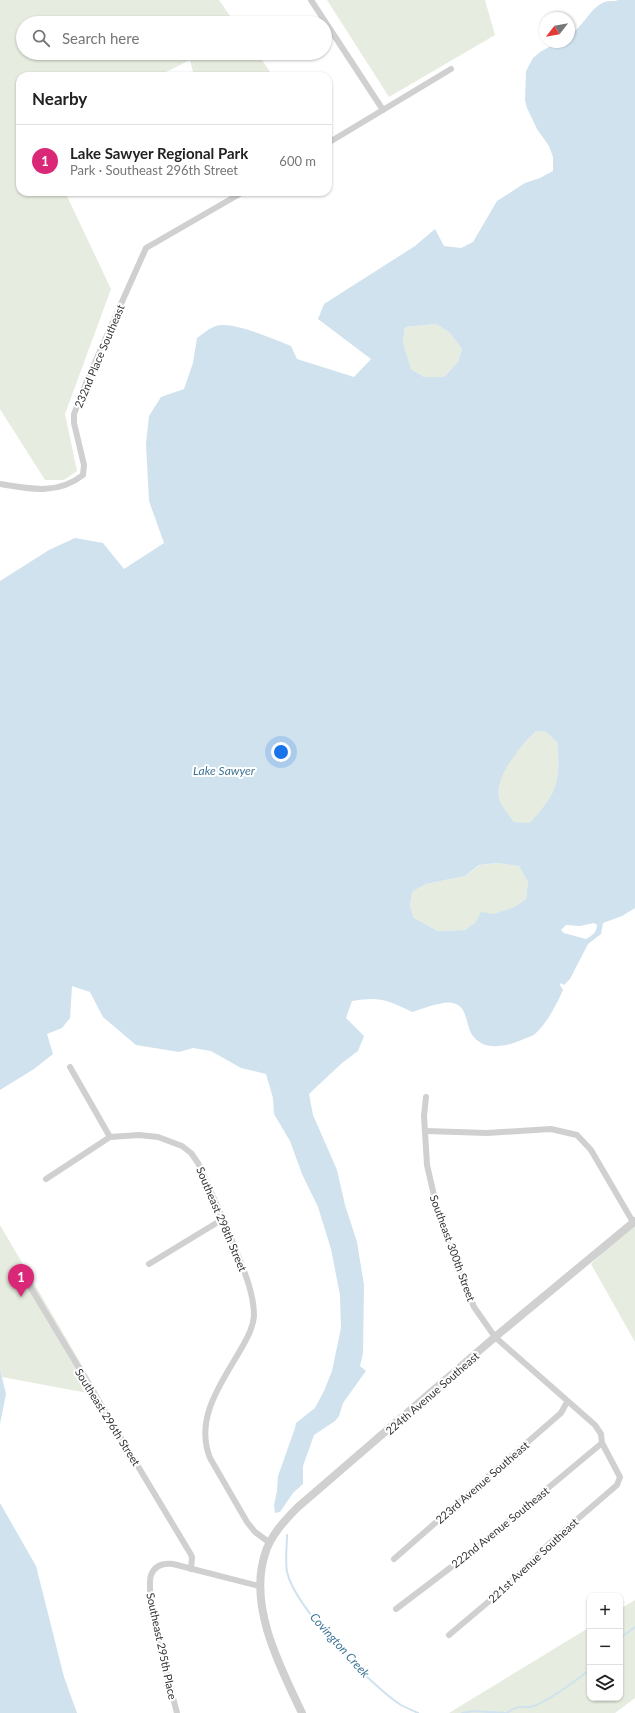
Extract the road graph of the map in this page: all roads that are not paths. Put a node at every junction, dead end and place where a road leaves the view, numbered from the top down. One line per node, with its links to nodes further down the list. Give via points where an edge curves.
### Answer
1 (311, 0): 2 (street)
2 (321, 16)
3 (332, 32): 5 (street)
4 (451, 69): 5 (street)
5 (383, 110): 6 (street)
6 (332, 140)
7 (236, 196): 8 (street, 232nd Place Southeast, via 146,248 74,414 84,465 83,475 76,481 47,490)
8 (0, 484)
9 (70, 1067): 12 (street)
10 (426, 1097): 11 (street, Southeast 300th Street)
11 (426, 1131): 15 (street, via 487,1134 551,1129 577,1134 591,1150); 18 (street, Southeast 300th Street, via 427,1165 436,1204 474,1307)
12 (110, 1137): 13 (street); 14 (street, Southeast 298th Street, via 158,1137 182,1146 198,1163)
13 (46, 1179)
14 (223, 1219): 16 (street); 22 (street, Southeast 298th Street, via 244,1270 254,1314 252,1329 209,1406 204,1434 206,1448 247,1522)
15 (634, 1222): 18 (street, 224th Avenue Southeast)
16 (150, 1264)
17 (19, 1268): 24 (street, Southeast 296th Street, via 190,1553)
18 (494, 1338): 19 (street, Southeast 300th Street); 22 (street, 224th Avenue Southeast, via 298,1507)
19 (567, 1402): 20 (street, Southeast 300th Street, via 595,1425 601,1434); 23 (street, 223rd Avenue Southeast, via 561,1413)
20 (602, 1443): 21 (street, Southeast 300th Street, via 620,1477); 26 (street, 222nd Avenue Southeast, via 475,1549)
21 (617, 1485): 27 (street, 221st Avenue Southeast)
22 (270, 1543): 25 (street, 224th Avenue Southeast, via 262,1563)
23 (394, 1559)
24 (191, 1569): 25 (street, Southeast 295th Place); 28 (street, Southeast 295th Place, via 161,1564 154,1570 149,1584 166,1673)
25 (259, 1586): 29 (street, via 269,1634 283,1674)
26 (396, 1609)
27 (449, 1635)
28 (178, 1713)
29 (302, 1713)

